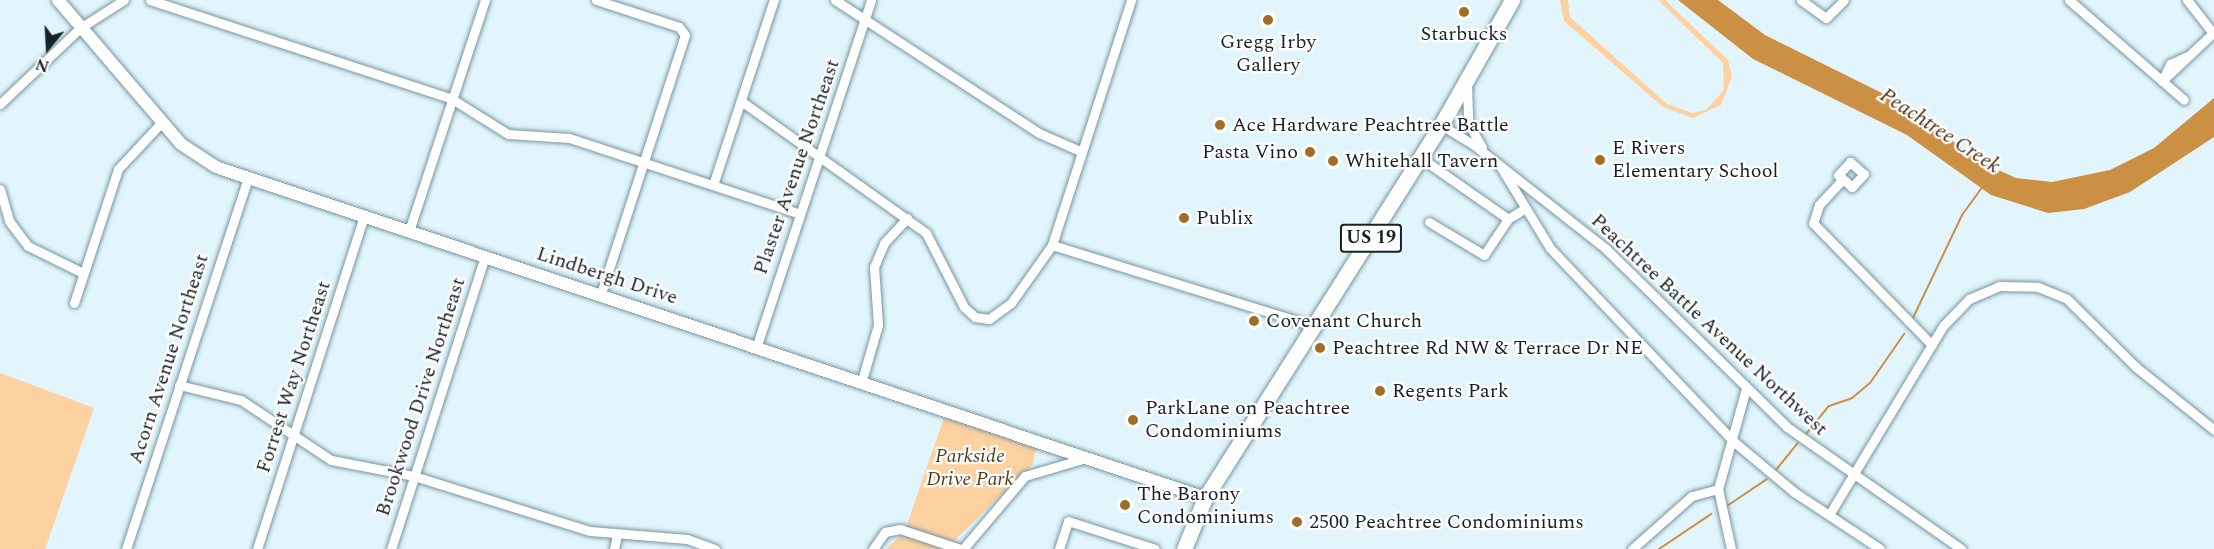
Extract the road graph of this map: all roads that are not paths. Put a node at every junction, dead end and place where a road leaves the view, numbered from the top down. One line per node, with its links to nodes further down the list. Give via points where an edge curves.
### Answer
1 (58, 0): 17 (main road, Lindbergh Drive)
2 (124, 0): 17 (street)
3 (150, 0): 21 (street)
4 (485, 0): 21 (street)
5 (596, 0): 15 (street)
6 (774, 0): 23 (street)
7 (835, 0): 16 (street)
8 (871, 0): 16 (street, Plaster Avenue Northeast)
9 (1131, 0): 27 (street)
10 (1512, 0): 19 (highway, US 19)
11 (1801, 0): 12 (street, via 1826,18)
12 (1844, 0)
13 (2069, 0): 20 (street)
14 (2187, 0): 18 (street)
15 (619, 4): 31 (street, via 683,30 684,39)
16 (865, 20): 27 (street, via 1039,133); 29 (street, Plaster Avenue Northeast)
17 (80, 28): 24 (street); 25 (main road, Lindbergh Drive)
18 (2214, 33): 20 (street, via 2187,56 2169,64)
19 (1468, 78): 26 (highway, US 19); 28 (street, Peachtree Battle Avenue Northwest, via 1468,123)
20 (2162, 81): 22 (street)
21 (452, 99): 31 (street, via 508,134 569,138); 43 (street)
22 (2184, 100)
23 (741, 101): 29 (street); 35 (street)
24 (0, 104)
25 (162, 122): 34 (main road, Lindbergh Drive, via 196,156); 46 (street, via 118,169)
26 (1442, 125): 28 (street, Peachtree Battle Avenue Northwest); 30 (highway, US 19)
27 (1082, 152): 44 (street)
28 (1487, 154): 32 (street, Peachtree Battle Avenue Northwest)
29 (820, 155): 38 (street, Plaster Avenue Northeast); 40 (street)
30 (1421, 158): 41 (street); 49 (highway, US 19)
31 (644, 162): 35 (street); 47 (street)
32 (1497, 162): 37 (street, Peachtree Battle Avenue Northwest); 54 (street, Peachtree Battle Avenue Northwest, via 1619,260)
33 (1843, 179): 51 (street, via 1819,205 1813,223)
34 (247, 180): 39 (main road, Lindbergh Drive); 53 (street, Acorn Avenue Northeast)
35 (713, 185): 38 (street)
36 (0, 189): 46 (street, via 9,221 28,246)
37 (1524, 209): 41 (street); 57 (street, Peachtree Battle Avenue Northwest, via 1550,248)
38 (800, 214): 50 (street, Plaster Avenue Northeast)
39 (364, 216): 43 (main road, Lindbergh Drive); 56 (street, Forrest Way Northeast)
40 (907, 218): 44 (street, via 934,240 964,307 981,319 996,316 1011,303); 52 (street, via 884,243 874,267 878,325)
41 (1508, 219): 42 (street, via 1484,255)
42 (1430, 222)
43 (409, 231): 45 (main road, Lindbergh Drive)
44 (1052, 245): 49 (street)
45 (485, 256): 47 (main road, Lindbergh Drive); 59 (street, Brookwood Drive Northeast)
46 (83, 273): 48 (street)
47 (601, 294): 50 (main road, Lindbergh Drive)
48 (74, 303)
49 (1317, 327): 62 (highway, US 19)
50 (757, 345): 52 (main road, Lindbergh Drive)
51 (1932, 345): 55 (street, via 1956,312 1984,291 2014,284 2053,291); 60 (street)
52 (862, 380): 58 (main road, Lindbergh Drive)
53 (179, 386): 56 (street, via 241,400); 65 (street, Acorn Avenue Northeast)
54 (1746, 389): 57 (street); 60 (street, Peachtree Battle Avenue Northwest)
55 (2214, 430)
56 (294, 437): 59 (street, via 332,460); 66 (street, Forrest Way Northeast)
57 (1733, 441): 61 (street); 63 (street, Peachtree Battle Avenue Northwest)
58 (1089, 457): 62 (main road, Lindbergh Drive); 71 (street, via 1025,477)
59 (414, 476): 64 (street, via 564,525); 67 (street, Brookwood Drive Northeast)
60 (1853, 476): 63 (street); 78 (street, Peachtree Battle Avenue Northwest)
61 (1718, 489): 75 (street, via 1692,496); 76 (street)
62 (1205, 498): 74 (highway, US 19)
63 (1829, 515): 77 (street, Peachtree Battle Avenue Northwest)
64 (617, 535): 68 (street); 69 (street, via 687,539)
65 (126, 549)
66 (257, 549)
67 (390, 549)
68 (614, 549)
69 (715, 549)
70 (873, 549): 71 (street, via 885,531 900,529)
71 (962, 549)
72 (1059, 549): 73 (street, via 1068,521)
73 (1155, 549)
74 (1184, 549)
75 (1632, 549)
76 (1731, 549)
77 (1880, 549)
78 (1961, 549)

